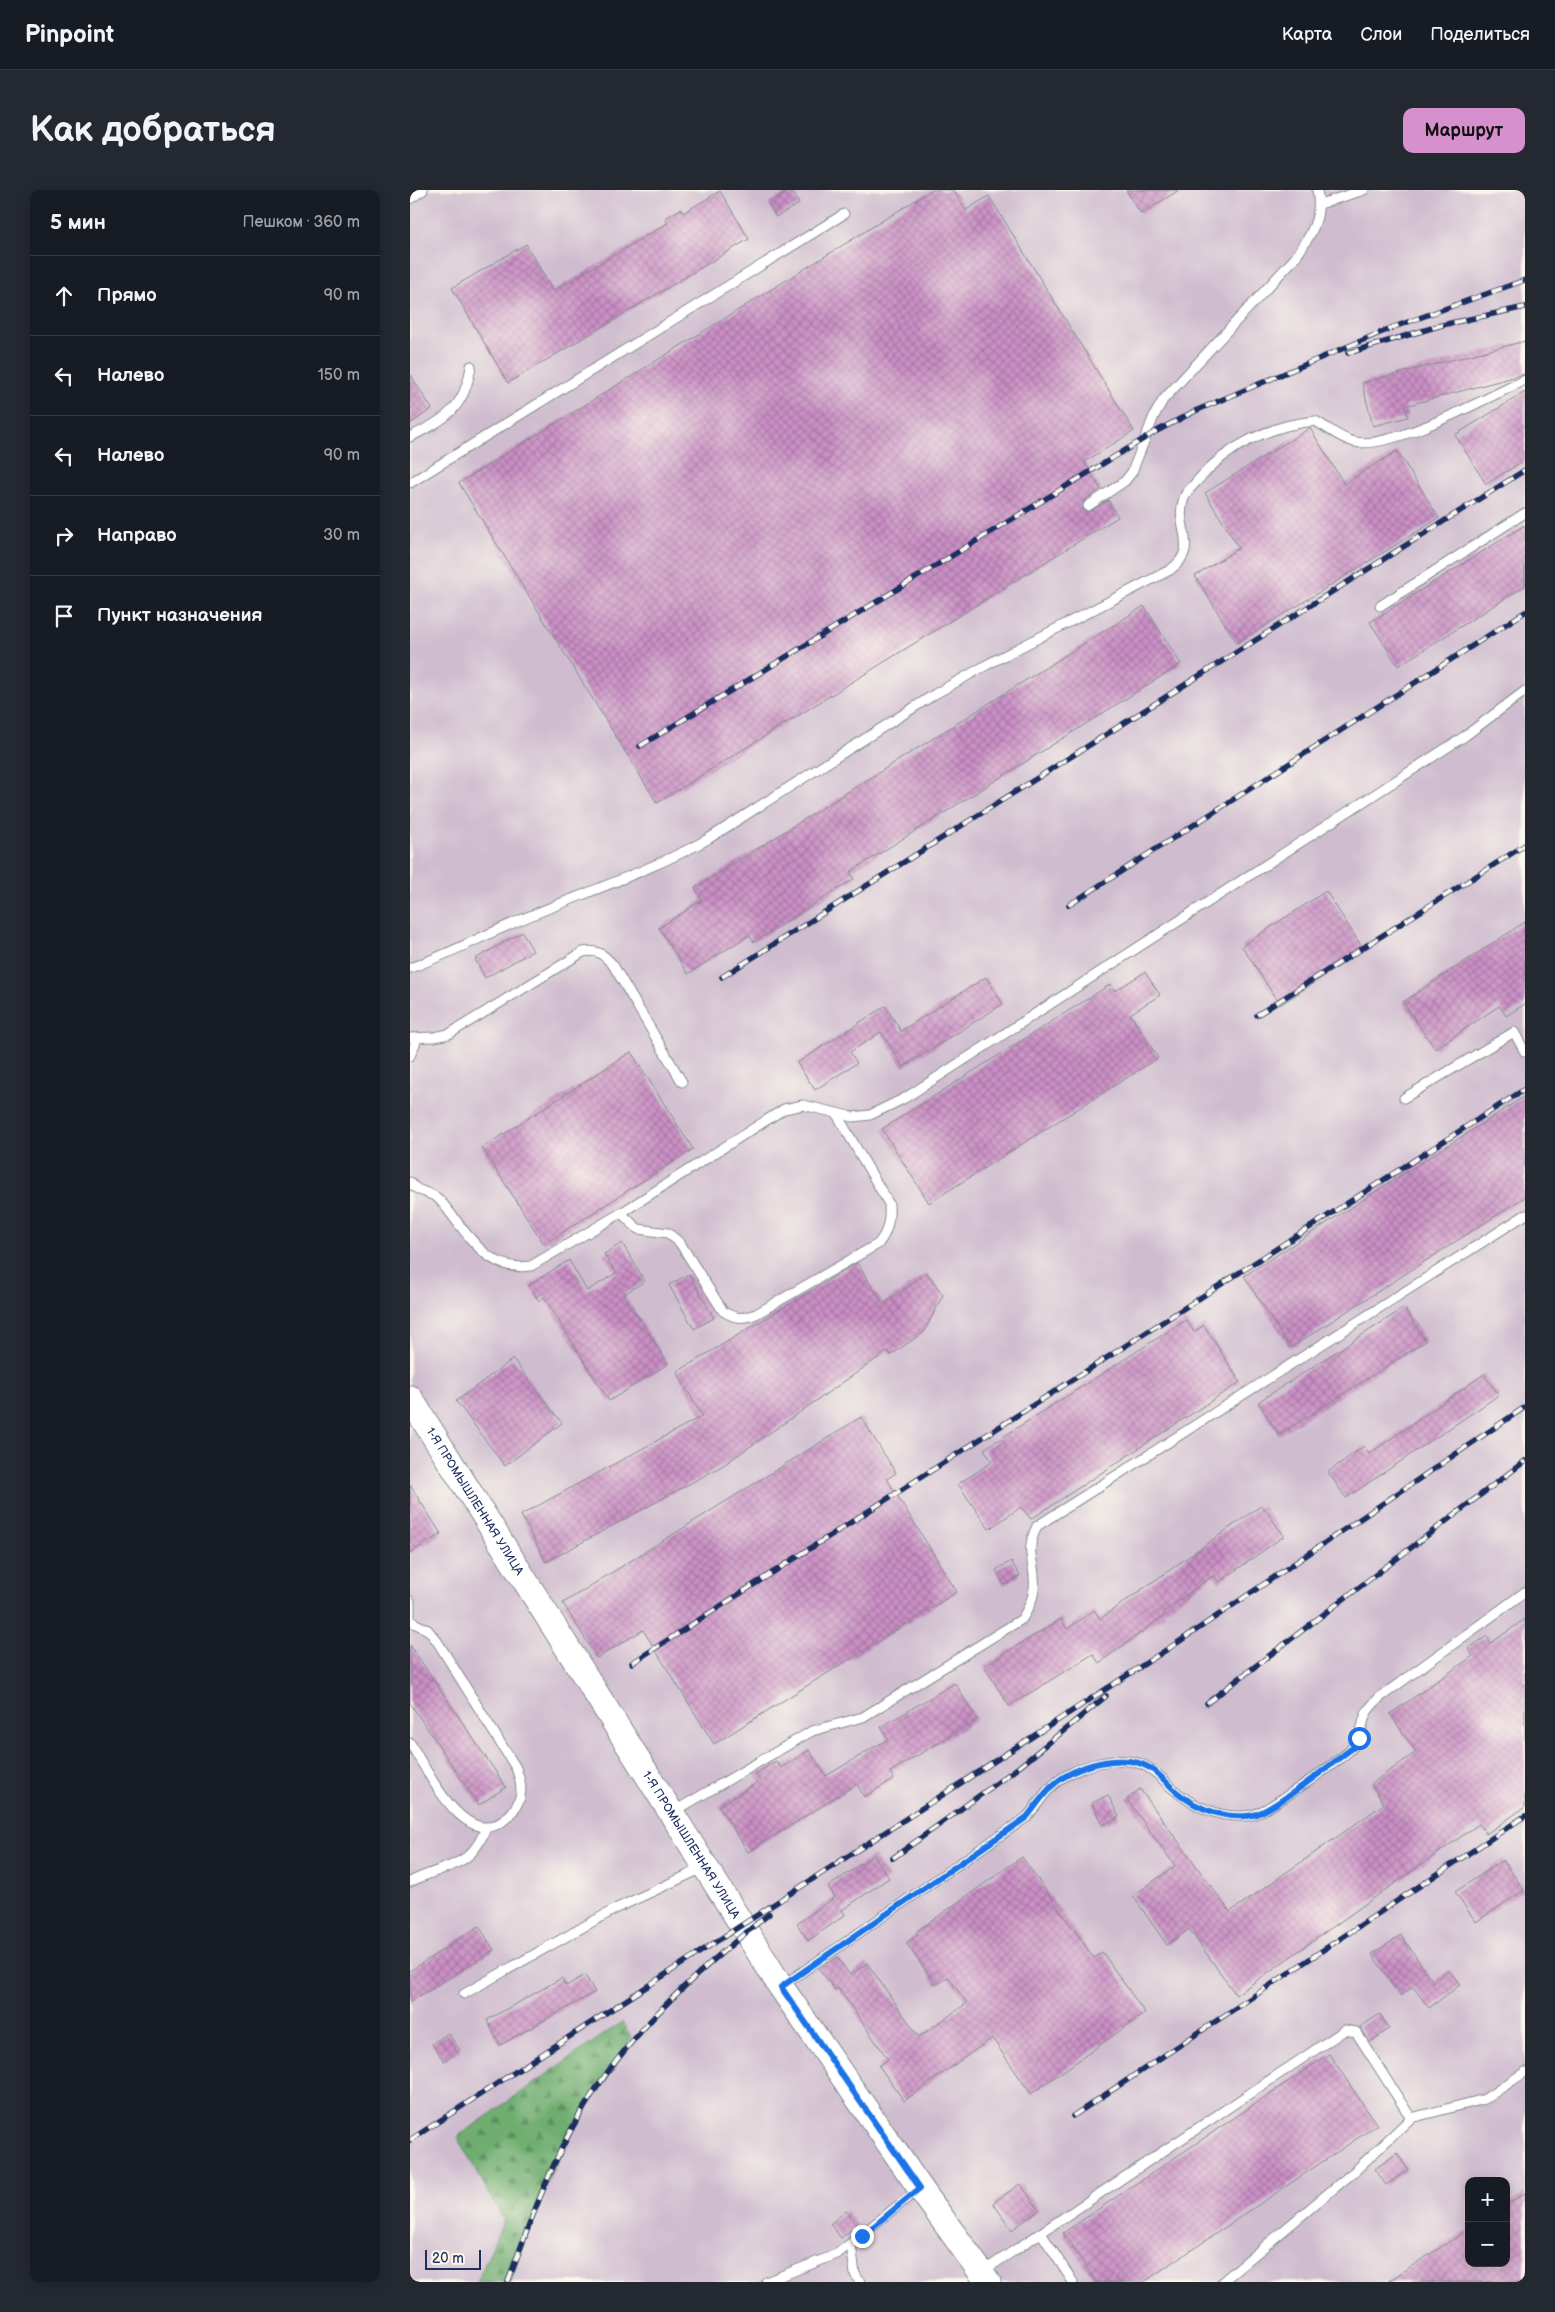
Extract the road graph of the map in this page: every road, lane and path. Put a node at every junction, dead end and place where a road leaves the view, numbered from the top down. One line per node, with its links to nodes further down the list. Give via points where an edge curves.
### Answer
1 (423, 190): 4 (lane)
2 (1317, 190): 5 (lane)
3 (1364, 190): 5 (lane)
4 (410, 199)
5 (1320, 204): 11 (lane, via 1308,240 1295,258 1164,400 1154,416 1132,472 1125,481)
6 (844, 214): 10 (lane)
7 (471, 366): 9 (lane, via 468,385 457,407 437,423)
8 (1525, 380): 15 (lane, via 1429,425 1386,440 1357,443 1315,421 1246,441 1210,466 1184,496 1181,511 1186,553 1181,562 1170,570 935,694 673,858)
9 (410, 437)
10 (410, 482)
11 (1088, 506)
12 (1525, 513): 13 (lane)
13 (1380, 606)
14 (1525, 691): 21 (lane, via 1465,736 905,1098 870,1115 853,1117)
15 (410, 968)
16 (414, 1039): 18 (lane); 19 (lane, via 449,1034 584,952 595,950 604,954 613,965)
17 (1525, 1052): 20 (lane, via 1514,1032)
18 (410, 1056)
19 (682, 1082)
20 (1404, 1098)
21 (836, 1113): 23 (lane, via 803,1105 784,1110); 23 (lane, via 889,1204 886,1234 878,1244 756,1314 743,1319 723,1311 680,1243 668,1233 638,1229)
22 (410, 1182): 23 (lane, via 416,1190 436,1197 475,1245 505,1266 531,1266)
23 (621, 1212)
24 (1525, 1215): 30 (lane, via 1037,1526 1029,1548 1034,1588 1022,1618 864,1717 812,1731)
25 (410, 1398): 30 (main road, 1-Я ПРОМЫШЛЕННАЯ УЛИЦА)
26 (1525, 1592): 34 (lane, via 1379,1698 1367,1711 1354,1747 1271,1807 1253,1815 1228,1815 1200,1808 1180,1795 1151,1768 1138,1762 1099,1763 1064,1776 1027,1817)
27 (410, 1601): 28 (lane)
28 (410, 1620): 31 (lane, via 428,1630 437,1641 516,1768 522,1783 520,1801 511,1813)
29 (410, 1743): 31 (lane, via 455,1813 473,1826)
30 (672, 1813): 32 (main road, 1-Я ПРОМЫШЛЕННАЯ УЛИЦА)
31 (486, 1828): 33 (lane, via 481,1844 472,1855)
32 (704, 1867): 34 (main road, 1-Я ПРОМЫШЛЕННАЯ УЛИЦА); 35 (lane, via 617,1908)
33 (410, 1882)
34 (781, 1987): 38 (main road, 1-Я ПРОМЫШЛЕННАЯ УЛИЦА)
35 (464, 1994)
36 (1525, 2072): 37 (lane, via 1485,2099)
37 (1411, 2118): 39 (lane, via 1356,2032 1345,2030); 45 (lane, via 1356,2170)
38 (920, 2188): 40 (lane); 41 (main road, 1-Я ПРОМЫШЛЕННАЯ УЛИЦА)
39 (1041, 2233): 41 (lane); 44 (lane)
40 (851, 2244): 42 (lane, via 837,2254); 43 (lane, via 855,2274)
41 (984, 2277)
42 (766, 2282)
43 (860, 2282)
44 (1073, 2282)
45 (1222, 2282)

